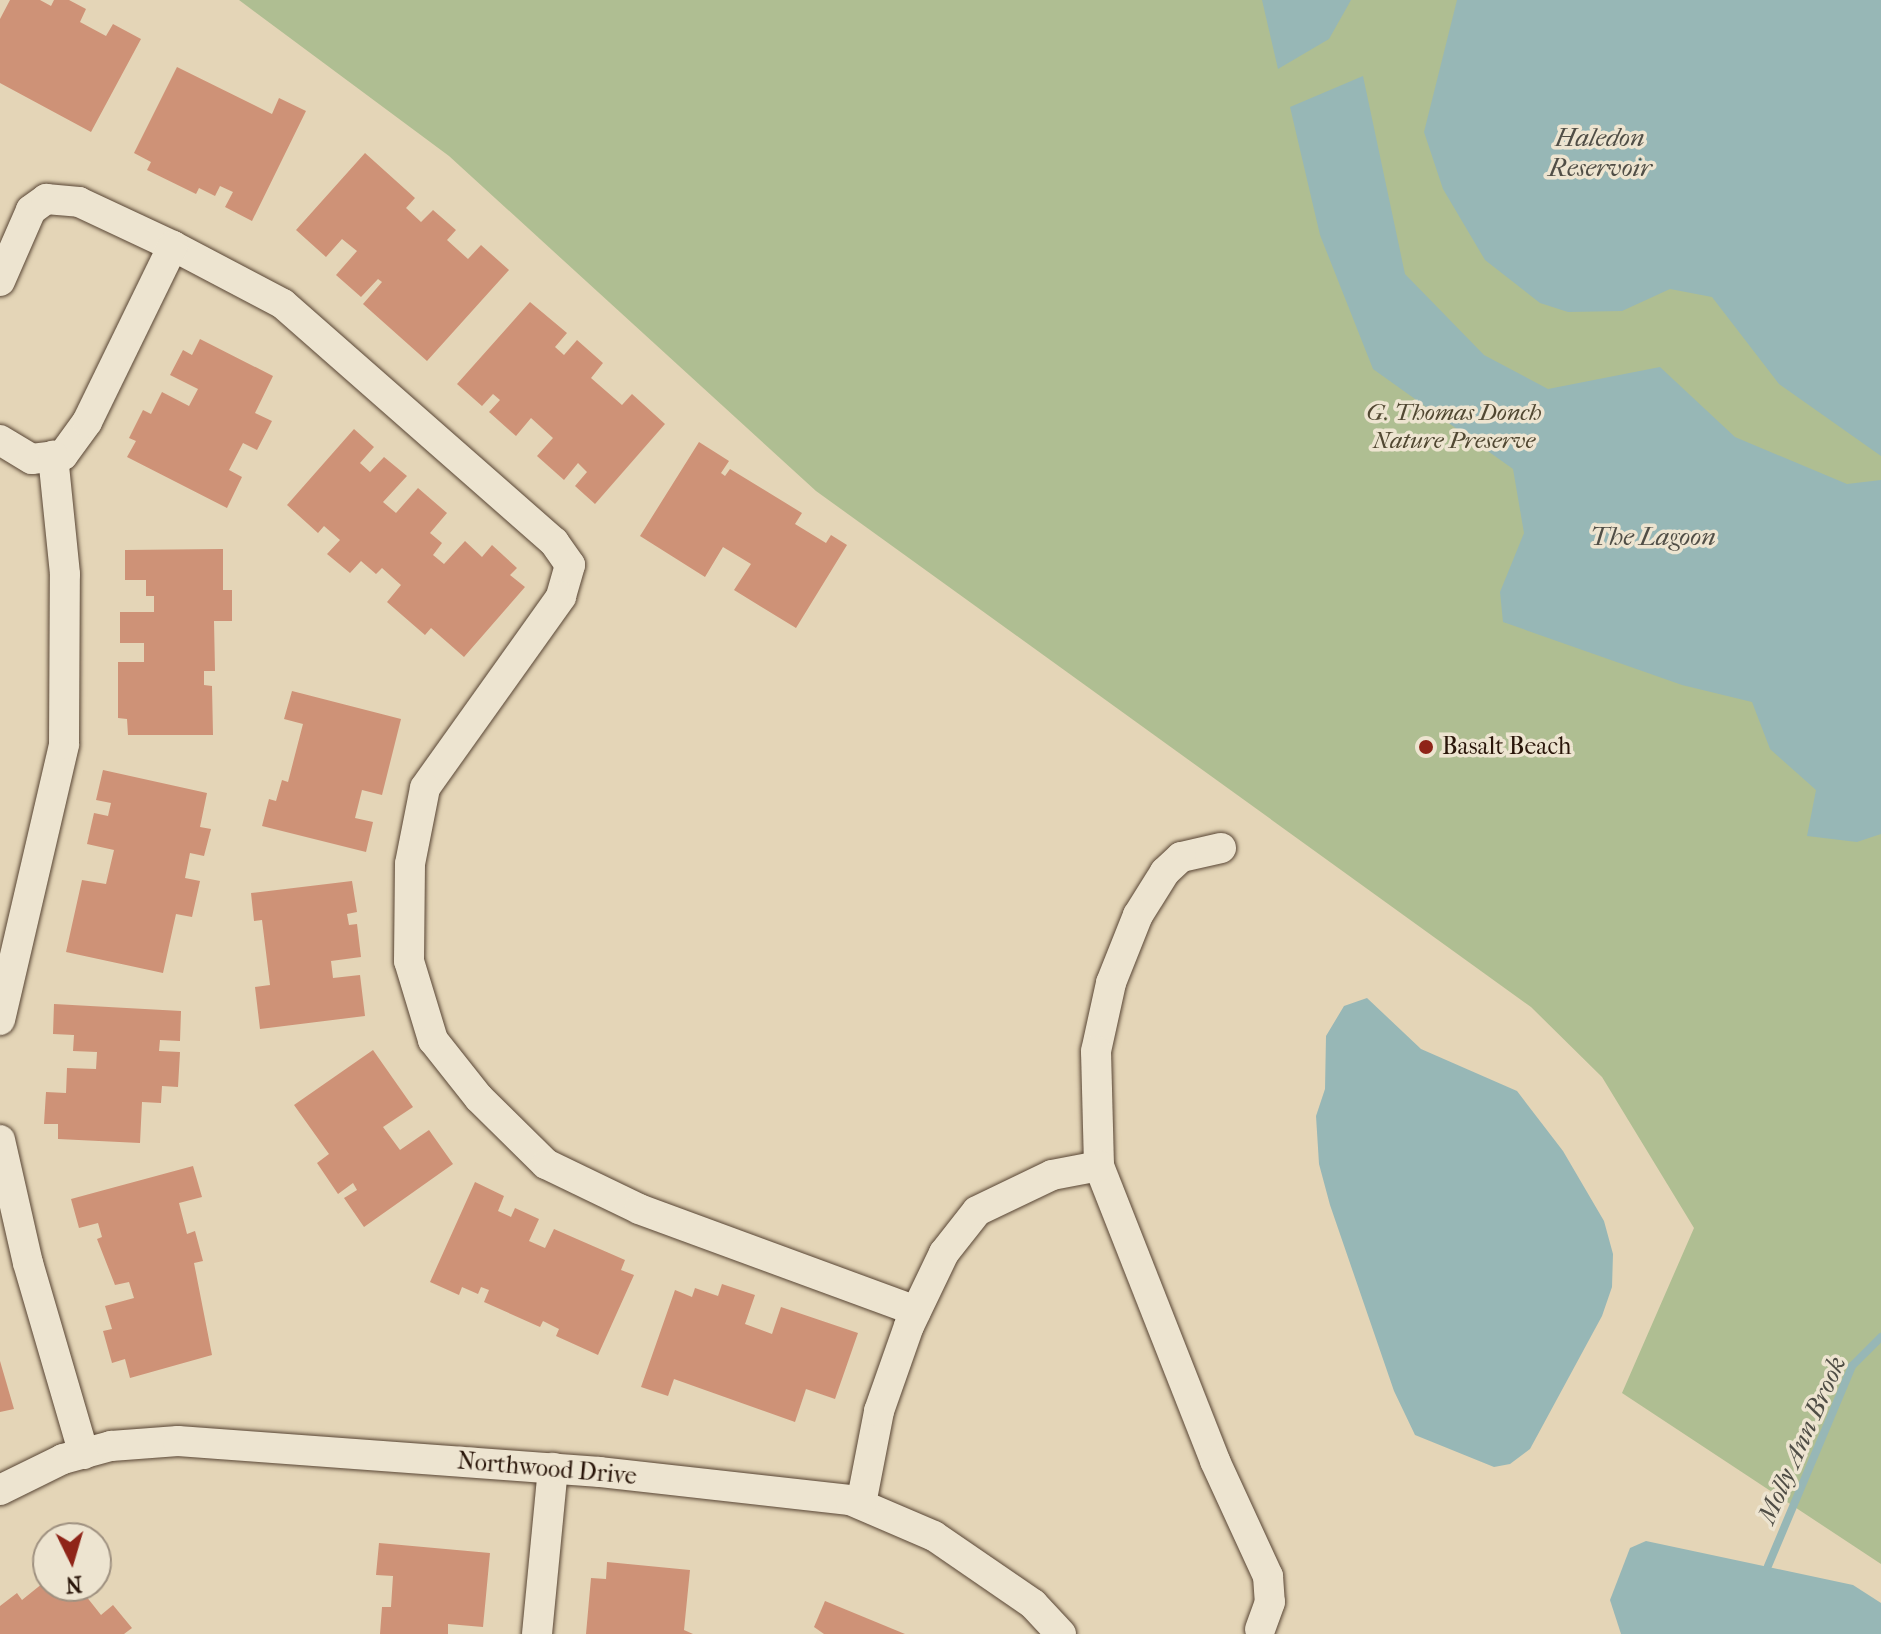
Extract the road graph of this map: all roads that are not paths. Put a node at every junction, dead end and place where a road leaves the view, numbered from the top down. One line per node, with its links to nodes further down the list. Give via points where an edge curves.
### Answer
1 (173, 246): 2 (street, via 79,202 46,199 31,210); 4 (street, via 87,422 63,455); 9 (street, via 283,304 554,542 570,565 561,597 425,788 410,864 409,961 433,1040 479,1098 546,1164 639,1209)
2 (0, 281)
3 (0, 440): 4 (street, via 32,459)
4 (53, 456): 6 (street, via 65,574 64,744)
5 (1221, 848): 8 (street, via 1181,857 1165,872 1138,915 1111,983 1096,1051)
6 (0, 1020)
7 (0, 1140): 10 (street, via 28,1263)
8 (1099, 1166): 9 (street, via 1052,1175 977,1211 944,1253); 14 (street, via 1215,1461 1268,1576 1270,1602)
9 (916, 1311): 13 (street, via 879,1411)
10 (84, 1454): 11 (street, Northwood Drive, via 178,1441); 12 (street, Northwood Drive)
11 (553, 1468): 13 (street, Northwood Drive); 15 (street)
12 (0, 1490)
13 (861, 1504): 16 (street, Northwood Drive, via 934,1536 1033,1604)
14 (1260, 1629)
15 (537, 1634)
16 (1061, 1634)

